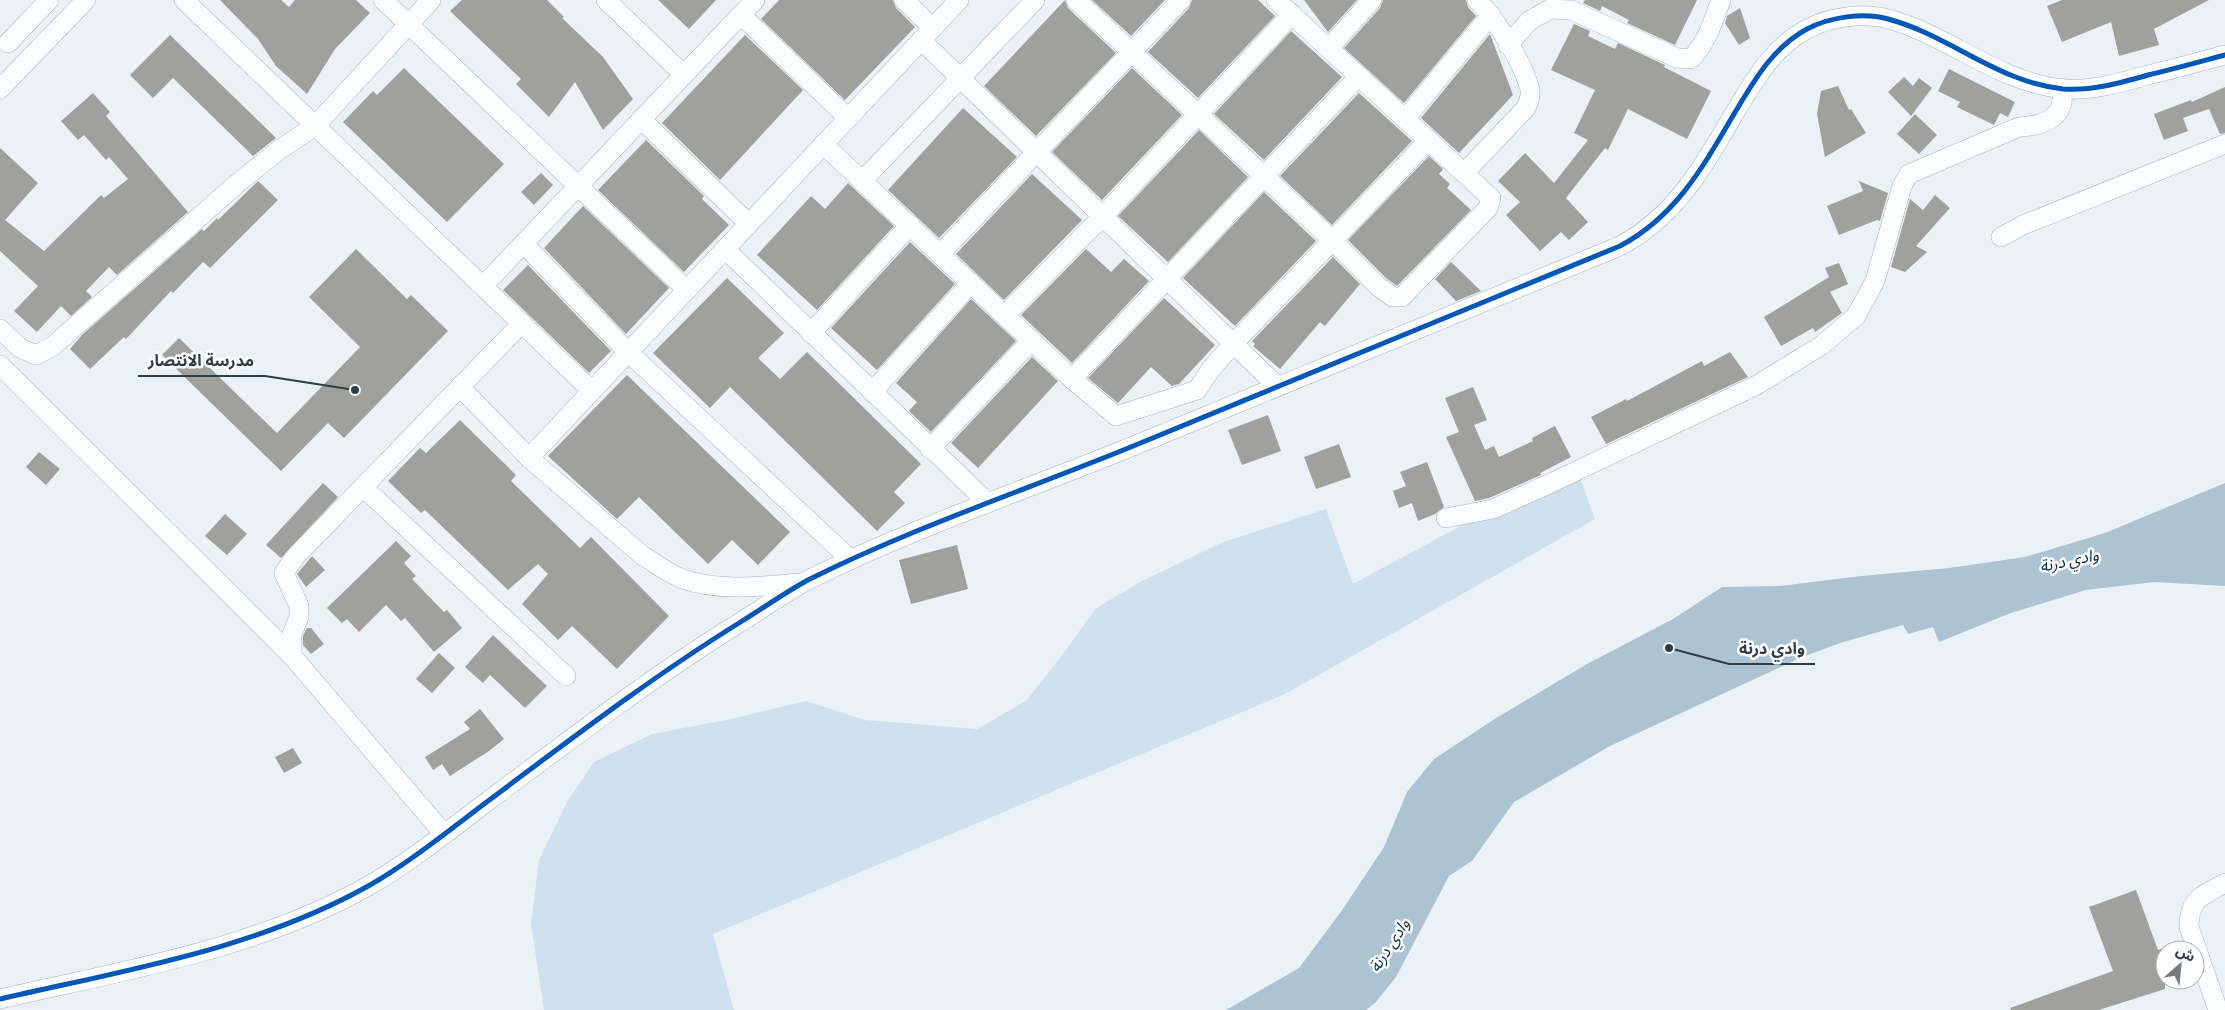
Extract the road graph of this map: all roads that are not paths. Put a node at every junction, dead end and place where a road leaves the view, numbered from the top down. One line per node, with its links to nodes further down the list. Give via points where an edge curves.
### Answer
1 (49, 0): 22 (street)
2 (86, 0): 27 (street)
3 (184, 0): 37 (street)
4 (383, 0): 20 (street)
5 (431, 0): 20 (street)
6 (606, 0): 28 (street)
7 (755, 0): 18 (street)
8 (904, 0): 21 (street)
9 (959, 0): 21 (street)
10 (1035, 0): 30 (street)
11 (1076, 0): 25 (street)
12 (1181, 0): 25 (street)
13 (1276, 0): 17 (street)
14 (1372, 0): 24 (street)
15 (1477, 0): 19 (street)
16 (1721, 0): 23 (street, via 1709,34 1691,59 1677,58 1571,10 1550,9 1529,21)
17 (1292, 14): 24 (street); 33 (street)
18 (741, 15): 28 (street); 34 (street)
19 (1491, 15): 23 (street); 35 (street)
20 (409, 24): 37 (street); 45 (street)
21 (927, 34): 30 (street); 34 (street)
22 (4, 39): 27 (street)
23 (1508, 45): 42 (street, via 1530,87 1530,98 1526,108)
24 (1329, 48): 29 (street)
25 (1132, 53): 33 (street); 41 (street)
26 (2225, 55): 31 (street, via 2100,88)
27 (26, 61): 32 (street)
28 (683, 74): 36 (street)
29 (1359, 76): 35 (street); 43 (street)
30 (961, 78): 41 (street); 44 (street)
31 (2061, 88): 67 (street, via 1998,70 1888,18 1860,16 1808,29 1785,44 1766,63 1687,190 1638,237); 75 (street, via 2063,103 2059,112 2046,121 2036,126 2019,126 1909,174 1902,186 1875,281 1856,316 1822,345 1757,385 1551,483 1493,509)
32 (0, 89)
33 (1197, 116): 43 (street); 46 (street)
34 (848, 118): 39 (street)
35 (1405, 118): 38 (street)
36 (641, 119): 45 (street); 47 (street)
37 (315, 126): 56 (street); 60 (street, via 239,182 53,346 36,355 20,348)
38 (1429, 140): 42 (street); 50 (street)
39 (823, 144): 44 (street); 47 (street)
40 (2225, 144): 49 (street, via 2022,225)
41 (1037, 153): 46 (street); 53 (street)
42 (1464, 173): 50 (street, via 1491,198 1488,208 1402,297 1386,293)
43 (1263, 176): 50 (street); 54 (street)
44 (863, 180): 48 (street)
45 (578, 186): 51 (street); 57 (street)
46 (1102, 217): 54 (street); 58 (street)
47 (749, 224): 52 (street)
48 (910, 225): 53 (street); 61 (street)
49 (2002, 237)
50 (1332, 240): 63 (street)
51 (524, 244): 56 (street); 64 (street)
52 (725, 249): 57 (street); 61 (street)
53 (940, 254): 55 (street)
54 (1166, 279): 63 (street); 66 (street)
55 (971, 283): 58 (street); 70 (street)
56 (483, 286): 59 (street)
57 (687, 290): 64 (street)
58 (1005, 315): 62 (street)
59 (522, 323): 68 (street); 69 (street)
60 (0, 329)
61 (812, 333): 70 (street)
62 (1032, 340): 66 (street); 71 (street)
63 (1233, 344): 66 (street, via 1197,390 1116,416); 67 (street)
64 (628, 352): 69 (street); 76 (street)
65 (0, 365): 78 (street)
66 (1072, 379)
67 (1276, 386): 74 (street)
68 (460, 387): 72 (street); 73 (street)
69 (592, 391): 72 (street)
70 (872, 392): 71 (street)
71 (930, 448): 74 (street)
72 (529, 458): 77 (street, via 643,556 682,579 710,585 751,587)
73 (363, 486): 78 (street, via 295,557 284,573 299,606 292,634); 79 (street)
74 (988, 503): 76 (street)
75 (1446, 518)
76 (851, 560): 77 (street)
77 (804, 582): 80 (street, via 645,683)
78 (292, 656): 80 (street)
79 (566, 676)
80 (444, 834): 82 (street, via 372,884 312,914 253,936 198,953)
81 (2225, 883): 83 (street, via 2195,900 2189,913 2189,927)
82 (0, 999)
83 (2218, 1010)

